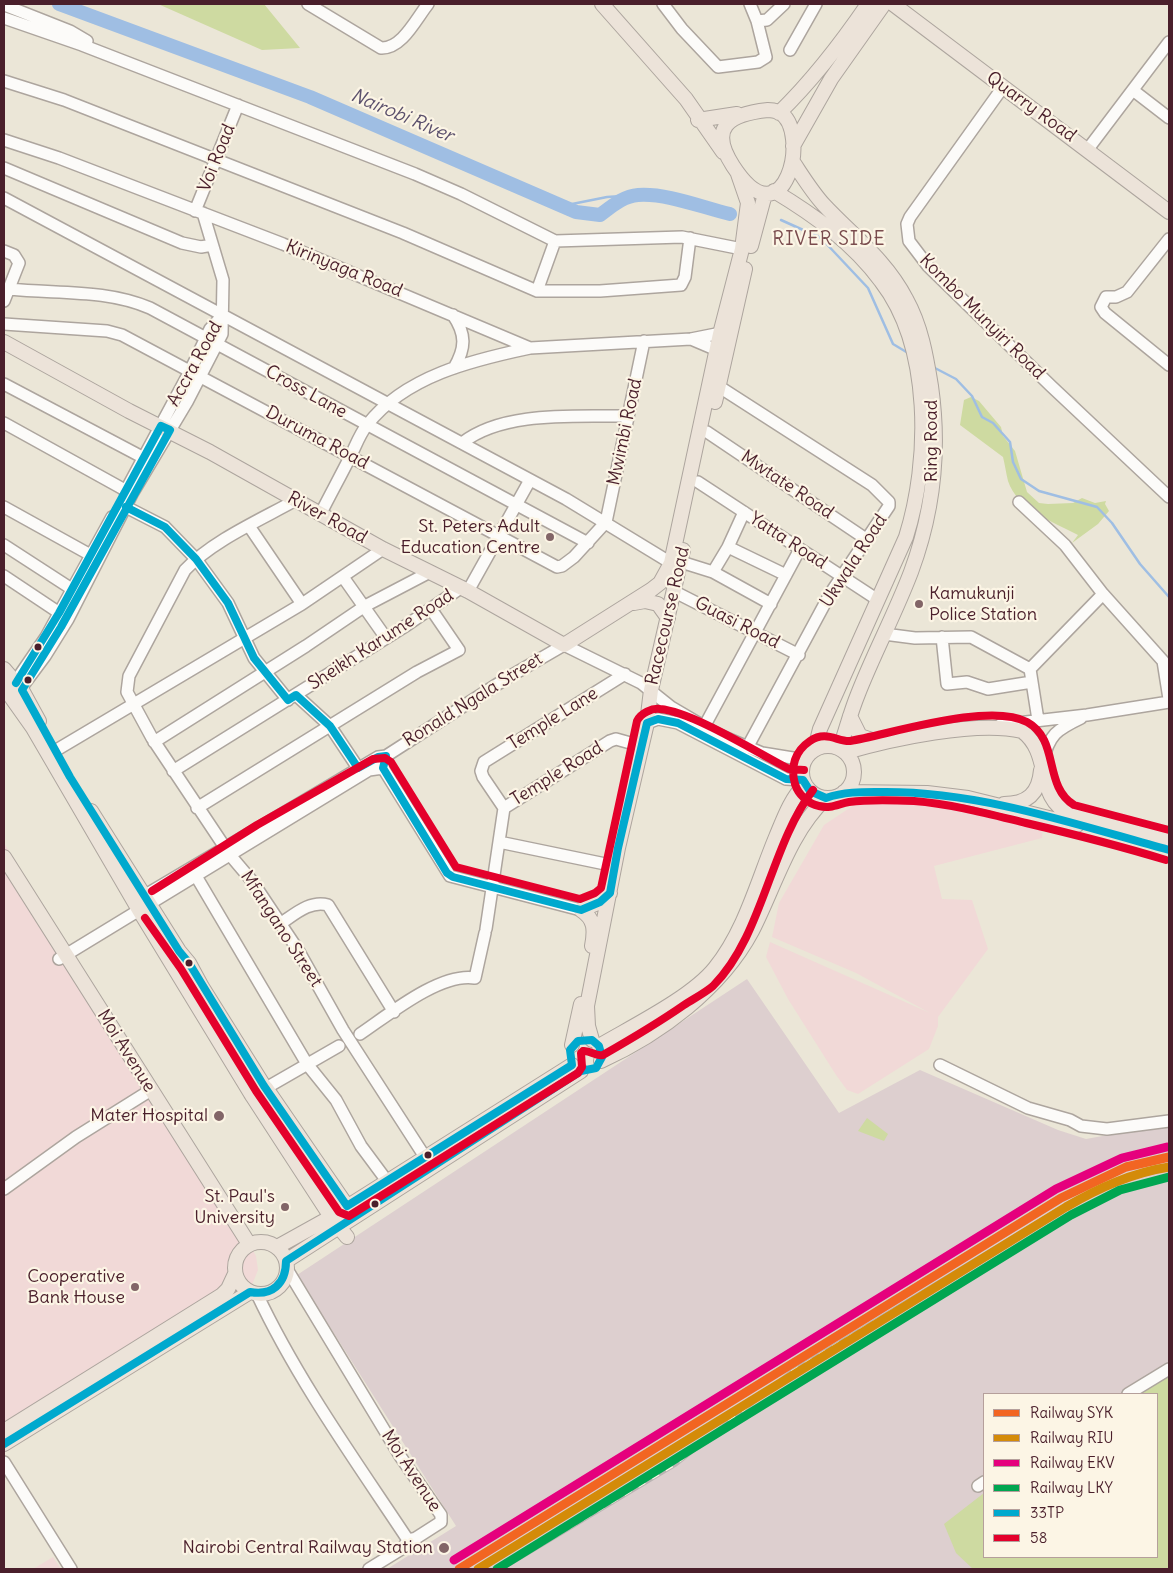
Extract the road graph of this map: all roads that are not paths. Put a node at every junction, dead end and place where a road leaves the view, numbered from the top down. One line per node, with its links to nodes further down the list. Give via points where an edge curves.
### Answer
1 (308, 4): 2 (street, via 381,48 388,48 399,41)
2 (428, 4)
3 (602, 4): 24 (main road, via 675,86)
4 (663, 4): 13 (street, via 718,67 758,62 766,57)
5 (750, 4): 13 (street)
6 (784, 4): 13 (street, via 767,20)
7 (816, 4): 15 (street)
8 (868, 4): 21 (main road, via 796,97)
9 (884, 4): 26 (main road, via 831,79)
10 (893, 4): 18 (main road, Quarry Road)
11 (4, 5): 16 (street, via 70,32)
12 (4, 18): 16 (street)
13 (757, 21)
14 (1169, 42): 19 (street)
15 (790, 50)
16 (117, 59): 20 (street)
17 (4, 81): 29 (street, via 64,100)
18 (1003, 87): 27 (main road, Quarry Road); 75 (street, Kombo Munyiri Road, via 910,217 907,224 909,241 928,266 983,321)
19 (1134, 91): 23 (street); 27 (street)
20 (238, 105): 29 (street, Voi Road); 39 (street, via 461,194)
21 (779, 113): 22 (main road, via 768,110); 26 (main road, via 788,121)
22 (739, 114): 24 (main road); 28 (main road, via 723,128 721,135)
23 (1169, 118)
24 (698, 120): 28 (main road)
25 (4, 140): 35 (street, Kirinyaga Road)
26 (793, 146): 30 (main road)
27 (1088, 149): 36 (main road, Quarry Road)
28 (725, 154): 32 (main road)
29 (216, 160): 35 (street, Voi Road); 44 (street, via 403,233)
30 (794, 162): 33 (main road, via 790,176 782,186); 57 (main road, Ring Road, via 824,205 866,244 888,270 919,328)
31 (4, 168): 40 (street, via 182,243 201,247)
32 (738, 174): 33 (main road, via 757,193); 41 (main road, Racecourse Road, via 748,203)
33 (770, 192): 49 (main road, Racecourse Road, via 755,228); 57 (main road, Ring Road, via 832,231 860,256 882,281)
34 (4, 198): 46 (street)
35 (199, 212): 40 (street, Voi Road); 47 (street, Kirinyaga Road)
36 (1169, 212)
37 (690, 238): 39 (street); 41 (street); 44 (street, via 681,285 600,291)
38 (1169, 239): 58 (street, via 1127,292 1106,297 1101,307)
39 (555, 241): 44 (street)
40 (212, 245): 46 (street, Voi Road, via 223,280)
41 (742, 249): 49 (main road, Racecourse Road)
42 (4, 251): 43 (street, via 14,255 19,263)
43 (10, 289): 45 (street); 50 (street, Cross Lane, via 135,301)
44 (537, 290)
45 (4, 301)
46 (223, 315): 50 (street, Accra Road, via 214,322); 54 (street, Accra Road, via 224,328); 63 (street)
47 (453, 315): 55 (street, Kirinyaga Road); 59 (street, via 462,330 464,347)
48 (4, 324): 60 (street, Duruma Road, via 122,335)
49 (726, 332): 51 (street, Kirinyaga Road); 56 (main road, Racecourse Road)
50 (205, 338): 54 (street, Cross Lane); 60 (street, Accra Road)
51 (691, 339): 52 (street, Kirinyaga Road); 56 (street)
52 (644, 341): 55 (street, Kirinyaga Road); 64 (street, Mwimbi Road)
53 (4, 342): 67 (main road, River Road)
54 (218, 345): 60 (street, Accra Road); 66 (street, Cross Lane)
55 (530, 348): 59 (street)
56 (722, 352): 62 (main road, Racecourse Road); 94 (main road, Racecourse Road)
57 (921, 361): 106 (main road, Ring Road, via 921,476 906,536); 115 (main road, Ring Road, via 932,397 935,470 929,509 911,572)
58 (1169, 365)
59 (454, 368): 63 (street, via 411,388)
60 (195, 374): 67 (street, Accra Road); 70 (street, Duruma Road)
61 (4, 384): 71 (street)
62 (718, 386): 68 (main road, Racecourse Road); 86 (street, Ukwala Road, via 872,485 888,500 889,506)
63 (389, 404): 66 (street); 69 (street)
64 (628, 416): 69 (street, via 508,422 475,433); 83 (street, Mwimbi Road)
65 (4, 424): 74 (street)
66 (366, 426): 70 (street); 78 (street, Cross Lane)
67 (166, 428): 71 (street, Accra Road); 76 (main road, River Road); 80 (street, Accra Road)
68 (707, 432): 73 (main road, Racecourse Road); 86 (street, Mwtate Road)
69 (462, 442): 72 (street)
70 (350, 456): 82 (street); 85 (street, Duruma Road)
71 (144, 458): 74 (street, Accra Road)
72 (530, 480): 78 (street, Sheikh Karume Road); 83 (street)
73 (698, 482): 81 (street, Yatta Road); 94 (main road, Racecourse Road)
74 (125, 490): 92 (street, Accra Road)
75 (1169, 497)
76 (296, 500): 82 (main road, River Road); 84 (street, Mfangano Street)
77 (1019, 502): 105 (street, via 1064,545)
78 (515, 505): 85 (street, Sheikh Karume Road); 87 (street, Cross Lane)
79 (4, 507): 92 (street)
80 (126, 507): 92 (street, Accra Road); 93 (street, via 165,527)
81 (744, 512): 89 (street); 91 (street, Yatta Road)
82 (320, 513): 90 (main road, River Road)
83 (606, 522): 87 (street, Duruma Road); 94 (street)
84 (249, 526): 93 (street, Mfangano Street); 107 (street)
85 (497, 536): 87 (street, Duruma Road, via 557,567 568,562); 102 (street, Sheikh Karume Road)
86 (866, 539): 99 (street, Ukwala Road)
87 (588, 543)
88 (4, 545): 103 (street)
89 (728, 547): 96 (street); 97 (street)
90 (383, 549): 95 (main road, River Road); 100 (street)
91 (800, 549): 97 (street); 99 (street, Yatta Road)
92 (94, 557): 103 (street, Accra Road)
93 (196, 559): 117 (street, via 228,603); 130 (street, Mfangano Street, via 184,570 129,676 127,692)
94 (676, 563): 96 (street); 101 (main road, Racecourse Road); 104 (main road, Racecourse Road)
95 (430, 572): 102 (main road, River Road); 110 (street)
96 (713, 572): 109 (street)
97 (786, 575): 109 (street)
98 (4, 576): 112 (street)
99 (841, 576): 106 (street, Yatta Road); 120 (street, Ukwala Road)
100 (343, 577): 107 (street); 110 (street)
101 (660, 583): 108 (main road, Ronald Ngala Street)
102 (465, 589): 111 (street, Sheikh Karume Road); 119 (main road, River Road)
103 (76, 591): 112 (street, Accra Road)
104 (675, 592): 113 (main road, Racecourse Road); 114 (street, Guasi Road)
105 (1103, 594): 122 (street); 129 (street, via 1163,660)
106 (878, 600): 142 (main road, Ring Road, via 820,729)
107 (302, 604): 117 (street)
108 (631, 604): 113 (main road, via 652,602 664,609); 119 (main road, Ronald Ngala Street)
109 (771, 604): 114 (street)
110 (365, 606): 118 (street); 123 (street)
111 (431, 609): 118 (street, Sheikh Karume Road); 135 (street, via 459,650)
112 (64, 616): 126 (street, Accra Road)
113 (668, 618): 127 (main road, Racecourse Road)
114 (756, 633): 120 (street, Guasi Road); 136 (street)
115 (884, 634): 116 (street); 132 (main road, Ring Road)
116 (942, 637): 122 (street, via 970,636); 125 (street, via 948,684 969,682 988,688)
117 (244, 638): 123 (street); 130 (street)
118 (386, 638): 128 (street, Sheikh Karume Road)
119 (564, 644): 124 (street, River Road); 145 (street, Ronald Ngala Street)
120 (799, 655): 141 (street, Ukwala Road)
121 (4, 669): 126 (main road)
122 (1030, 669): 125 (street)
123 (264, 671): 128 (street); 138 (street)
124 (625, 674): 127 (street, River Road); 156 (street, Temple Lane, via 489,758 482,766 483,777)
125 (1032, 682): 133 (street)
126 (13, 690): 144 (main road)
127 (651, 690): 134 (main road, Racecourse Road); 136 (street, River Road)
128 (292, 698): 135 (street); 150 (street, Sheikh Karume Road)
129 (1169, 700): 131 (street)
130 (134, 705): 138 (street, Mfangano Street); 144 (street)
131 (1087, 715): 133 (street); 147 (street, via 1057,731 1049,740)
132 (850, 716): 139 (main road, via 860,736); 143 (main road, Ring Road)
133 (1038, 720): 137 (street)
134 (647, 723): 140 (main road, Racecourse Road); 151 (street, via 658,719 678,722 786,779)
135 (330, 726): 148 (street); 155 (street)
136 (704, 727): 141 (street, River Road)
137 (990, 727): 139 (main road); 147 (main road, via 1022,731 1036,746)
138 (154, 742): 150 (street, Mfangano Street)
139 (881, 742): 143 (main road)
140 (641, 746): 156 (street, Temple Road, via 610,741); 162 (main road, Racecourse Road)
141 (747, 748): 146 (street, River Road, via 773,756)
142 (815, 749): 143 (main road, via 823,746); 146 (main road)
143 (843, 750): 152 (main road, via 854,768 854,777)
144 (52, 753): 167 (main road)
145 (386, 756): 148 (street, Ronald Ngala Street); 149 (street)
146 (805, 760): 151 (main road, via 802,766)
147 (1042, 762): 154 (main road, via 1039,785 1032,796 1011,804); 157 (main road, via 1048,792 1059,809)
148 (358, 768): 160 (street, Ronald Ngala Street)
149 (383, 768): 160 (street, Ronald Ngala Street, via 369,770); 165 (street, via 447,873)
150 (173, 771): 155 (street, Mfangano Street)
151 (804, 782): 153 (main road, via 818,796); 174 (main road, via 789,805 740,926 716,966 697,984 652,1015)
152 (844, 792): 153 (main road); 154 (main road, via 927,793)
153 (826, 798): 178 (main road, via 808,818 782,864 752,932 712,987 642,1038)
154 (991, 804): 159 (main road)
155 (198, 808): 160 (street, Mfangano Street)
156 (504, 808): 158 (street, Temple Road)
157 (1169, 840)
158 (499, 842): 162 (street); 165 (street, Temple Road)
159 (1169, 850)
160 (227, 852): 164 (street, Ronald Ngala Street); 167 (street, Ronald Ngala Street); 169 (street, Mfangano Street, via 252,881)
161 (4, 857): 170 (main road, Moi Avenue)
162 (615, 866): 166 (main road, Racecourse Road)
163 (4, 872): 170 (main road, Moi Avenue)
164 (196, 876): 167 (street, Ronald Ngala Street); 179 (street)
165 (493, 887): 168 (street); 171 (street, Temple Road, via 475,978 464,977 448,982)
166 (610, 893): 168 (main road, via 600,902); 174 (main road, Racecourse Road, via 587,1006 588,1026)
167 (142, 903): 170 (street, Ronald Ngala Street); 182 (main road, via 189,963); 184 (main road)
168 (581, 910): 175 (main road, via 591,920 594,936)
169 (280, 924): 171 (street, via 308,906 328,905); 172 (street, Mfangano Street)
170 (63, 957): 183 (main road, Moi Avenue)
171 (394, 1012): 173 (street)
172 (343, 1030): 173 (street); 176 (street); 177 (street, Mfangano Street)
173 (360, 1034): 177 (street)
174 (596, 1043): 175 (main road, via 578,1041); 178 (main road, via 602,1053)
175 (572, 1045): 181 (main road, via 569,1055)
176 (339, 1046): 177 (street); 179 (street)
177 (357, 1050): 187 (street)
178 (601, 1061): 181 (main road, via 591,1071)
179 (307, 1064): 182 (street); 188 (street, via 336,1100 361,1146)
180 (940, 1065): 186 (street, via 1028,1108 1093,1128)
181 (576, 1068): 187 (main road); 191 (main road)
182 (268, 1091): 184 (main road, via 257,1087); 185 (main road, via 270,1105); 190 (main road)
183 (148, 1092): 189 (street); 192 (main road, Moi Avenue)
184 (251, 1094): 185 (main road)
185 (260, 1107): 191 (main road)
186 (1169, 1120)
187 (425, 1157): 188 (main road)
188 (387, 1180): 190 (main road)
189 (4, 1189)
190 (347, 1206): 191 (main road)
191 (339, 1227): 193 (main road); 194 (main road)
192 (246, 1246): 193 (main road, via 262,1242); 195 (main road, via 236,1258)
193 (277, 1247): 194 (main road)
194 (286, 1265): 196 (main road, via 282,1283 277,1288 264,1294); 202 (street, Moi Avenue, via 400,1456 441,1515 440,1522)
195 (235, 1274): 196 (main road, via 239,1282); 199 (main road, via 222,1296)
196 (253, 1293): 200 (main road); 202 (street, via 325,1415)
197 (1169, 1369): 198 (street)
198 (1130, 1393)
199 (4, 1431)
200 (4, 1444)
201 (4, 1462): 203 (street)
202 (408, 1540): 204 (street, via 403,1548)
203 (70, 1569)
204 (369, 1569)

